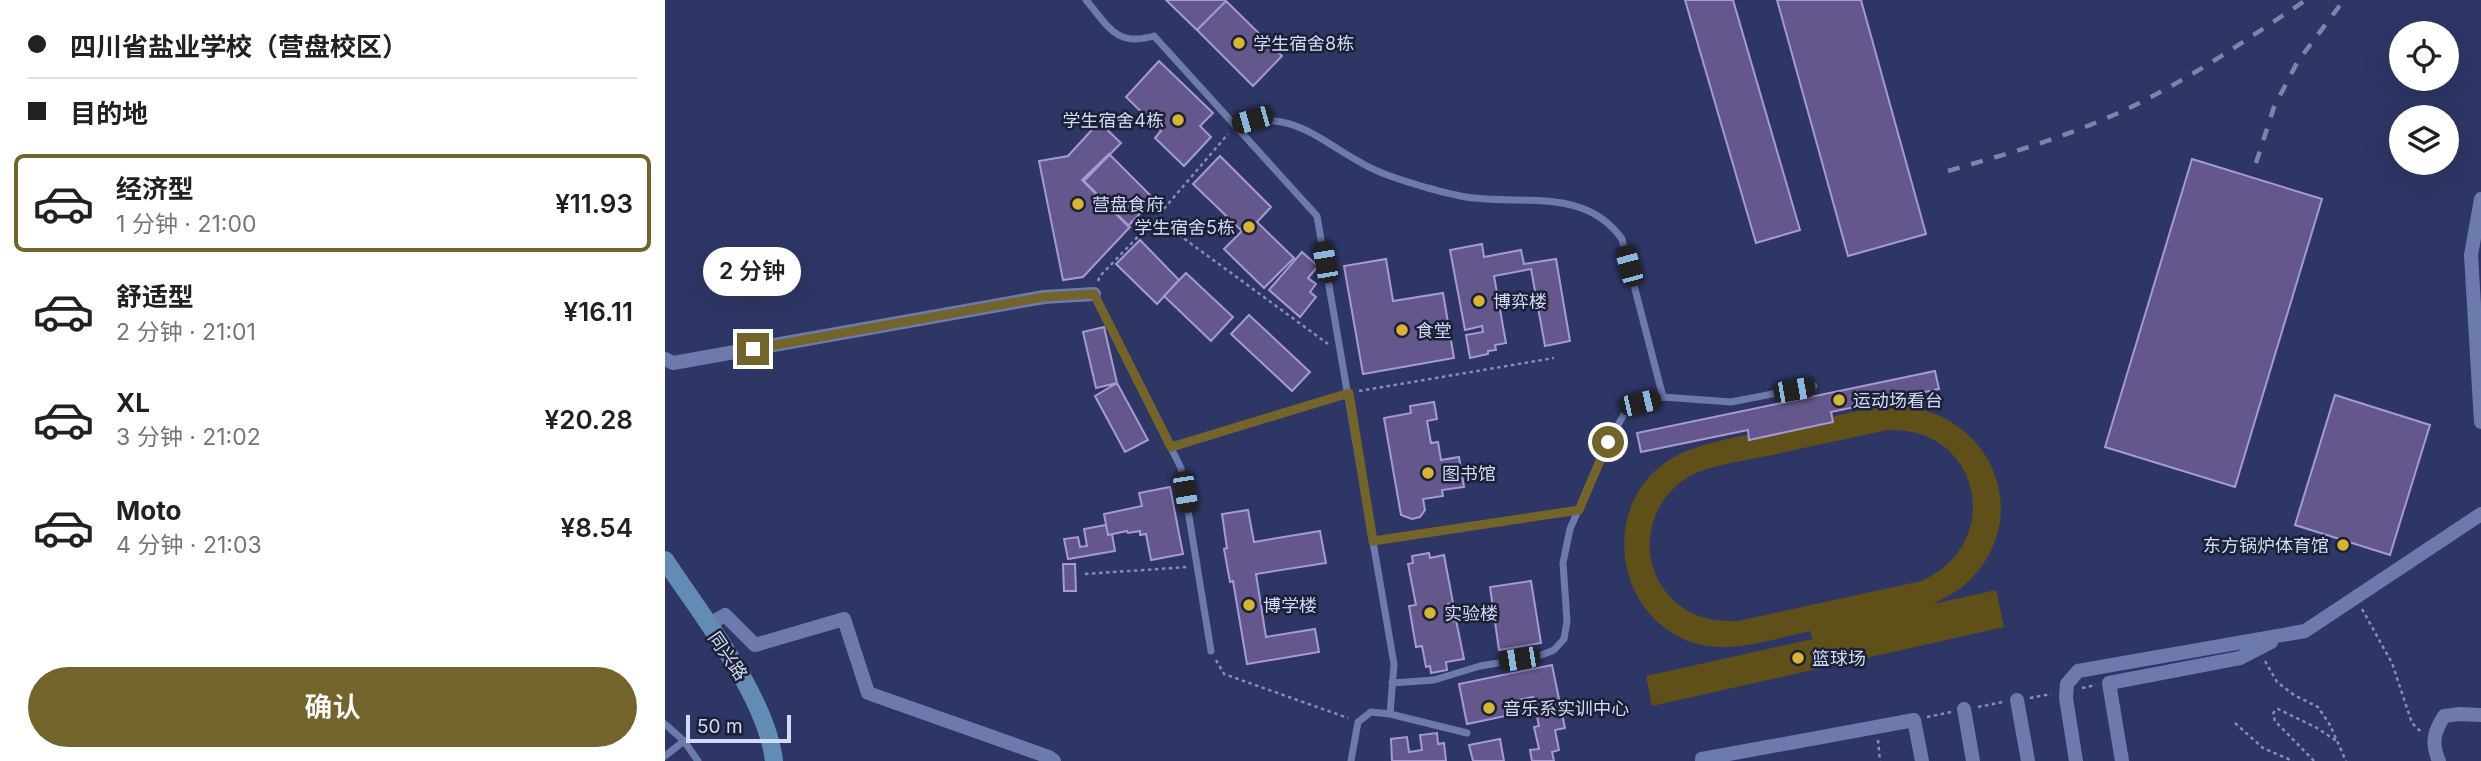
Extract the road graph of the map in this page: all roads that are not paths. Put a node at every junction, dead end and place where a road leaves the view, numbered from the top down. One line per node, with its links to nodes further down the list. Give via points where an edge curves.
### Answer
1 (1086, 0): 2 (lane, via 1119,37 1136,41 1154,36)
2 (1235, 125): 7 (lane, via 1317,216); 8 (lane, via 1271,119 1294,124 1369,168 1425,187 1473,198 1576,205 1599,215 1622,239)
3 (2481, 199): 9 (street, via 2471,255)
4 (1094, 294): 5 (street, via 1044,297 673,363); 10 (lane)
5 (665, 359)
6 (1814, 386): 8 (lane, via 1731,402)
7 (1349, 393): 10 (lane); 13 (lane)
8 (1663, 397): 11 (lane, via 1625,413)
9 (2481, 422)
10 (1171, 447): 17 (lane, via 1181,468)
11 (1579, 510): 13 (lane); 18 (lane, via 1563,563 1564,639 1554,650 1434,680)
12 (2481, 514): 16 (street, via 2305,631)
13 (1373, 541): 18 (lane, via 1394,664)
14 (665, 560): 15 (main road, 同兴路)
15 (708, 625): 29 (main road, 同兴路, via 750,689); 30 (street, via 725,615 755,645 844,620 868,693)
16 (2284, 636): 35 (street, via 2078,671 2067,684); 36 (street, via 2240,658 2109,683)
17 (1211, 651)
18 (1392, 684): 21 (lane)
19 (2017, 700): 34 (street)
20 (1964, 709): 33 (street)
21 (1390, 714): 24 (lane); 31 (lane, via 1371,712 1358,722)
22 (2481, 715): 37 (street, via 2444,716 2434,731)
23 (665, 724): 25 (lane)
24 (1467, 733)
25 (684, 741): 26 (lane); 28 (lane)
26 (665, 756)
27 (1698, 760): 32 (street, via 1913,720)
28 (698, 761)
29 (774, 761)
30 (1054, 761)
31 (1351, 761)
32 (1921, 761)
33 (1973, 761)
34 (2028, 761)
35 (2076, 761)
36 (2122, 761)
37 (2439, 761)

